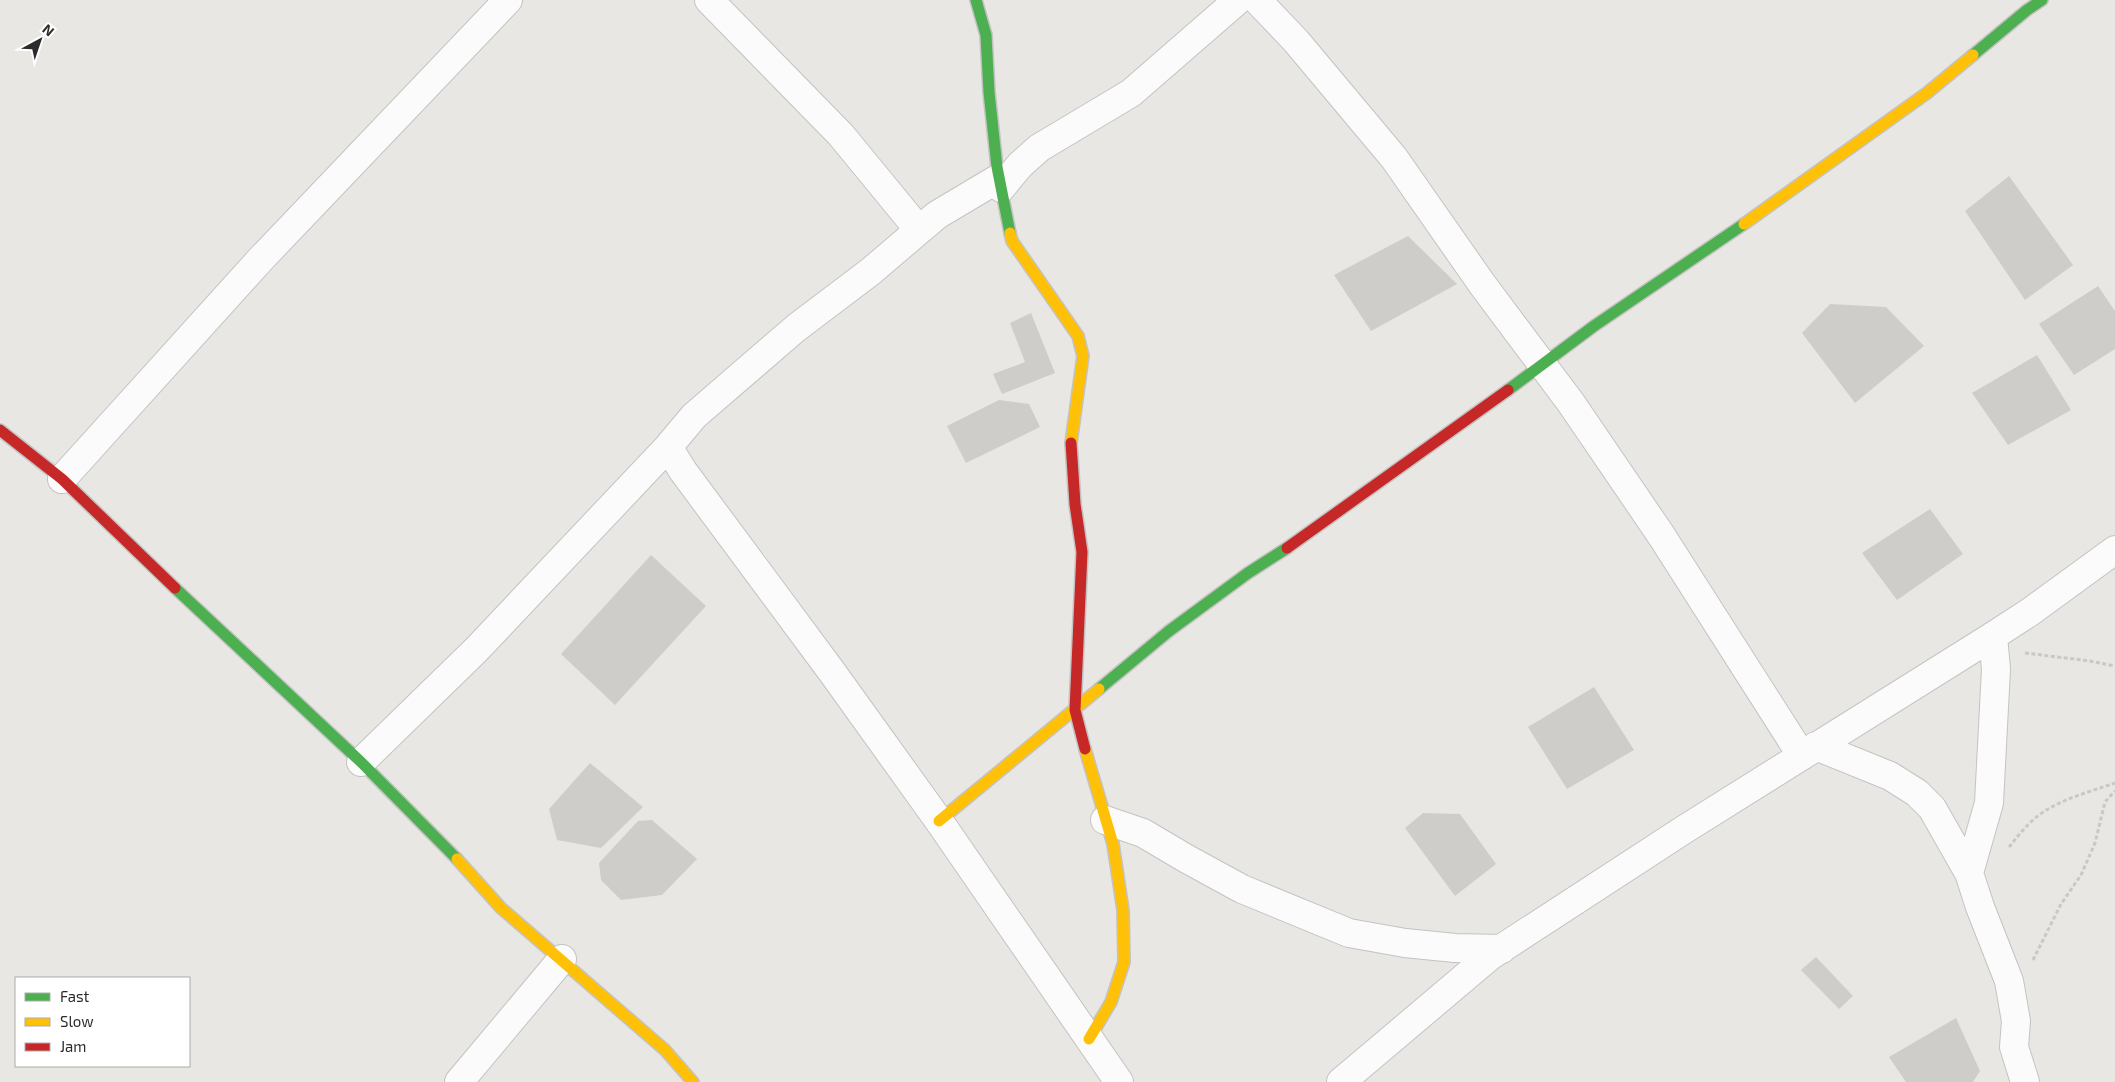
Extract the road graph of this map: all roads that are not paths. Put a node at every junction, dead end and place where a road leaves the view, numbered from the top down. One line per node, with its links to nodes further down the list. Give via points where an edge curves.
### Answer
1 (508, 0): 12 (street, via 259,261)
2 (709, 0): 8 (street, via 842,136)
3 (976, 0): 7 (street, via 986,35 989,92)
4 (1238, 0): 7 (street, via 1131,92 1039,148)
5 (1258, 0): 9 (street, via 1394,158)
6 (2042, 0): 9 (street, via 1927,93 1594,326)
7 (1001, 183): 8 (street, via 937,215); 15 (street, via 1012,241 1078,336 1082,356 1071,446 1082,552)
8 (919, 230): 11 (street, via 796,328 694,416)
9 (1543, 366): 15 (street, via 1248,573 1169,632); 16 (street)
10 (0, 430): 12 (street)
11 (668, 447): 17 (street, via 476,650); 19 (street)
12 (62, 479): 17 (street)
13 (2115, 550): 14 (street, via 2030,612)
14 (1994, 645): 16 (street); 20 (street, via 1996,669 1989,803)
15 (1075, 710): 18 (street); 19 (street)
16 (1809, 751): 20 (street, via 1890,776 1917,794 1932,808); 21 (street)
17 (361, 762): 22 (street, via 440,840 501,908)
18 (1105, 820): 21 (street, via 1143,833 1242,889 1349,933 1405,943); 23 (street, via 1113,844 1123,910 1124,962 1111,1002)
19 (939, 821): 23 (street)
20 (1970, 869): 28 (street, via 1980,907 2009,981 2016,1022 2014,1047)
21 (1502, 949): 27 (street, via 1429,1006)
22 (562, 958): 24 (street); 25 (street, via 665,1050)
23 (1088, 1039): 26 (street)
24 (459, 1082)
25 (693, 1082)
26 (1119, 1082)
27 (1341, 1082)
28 (2025, 1082)

